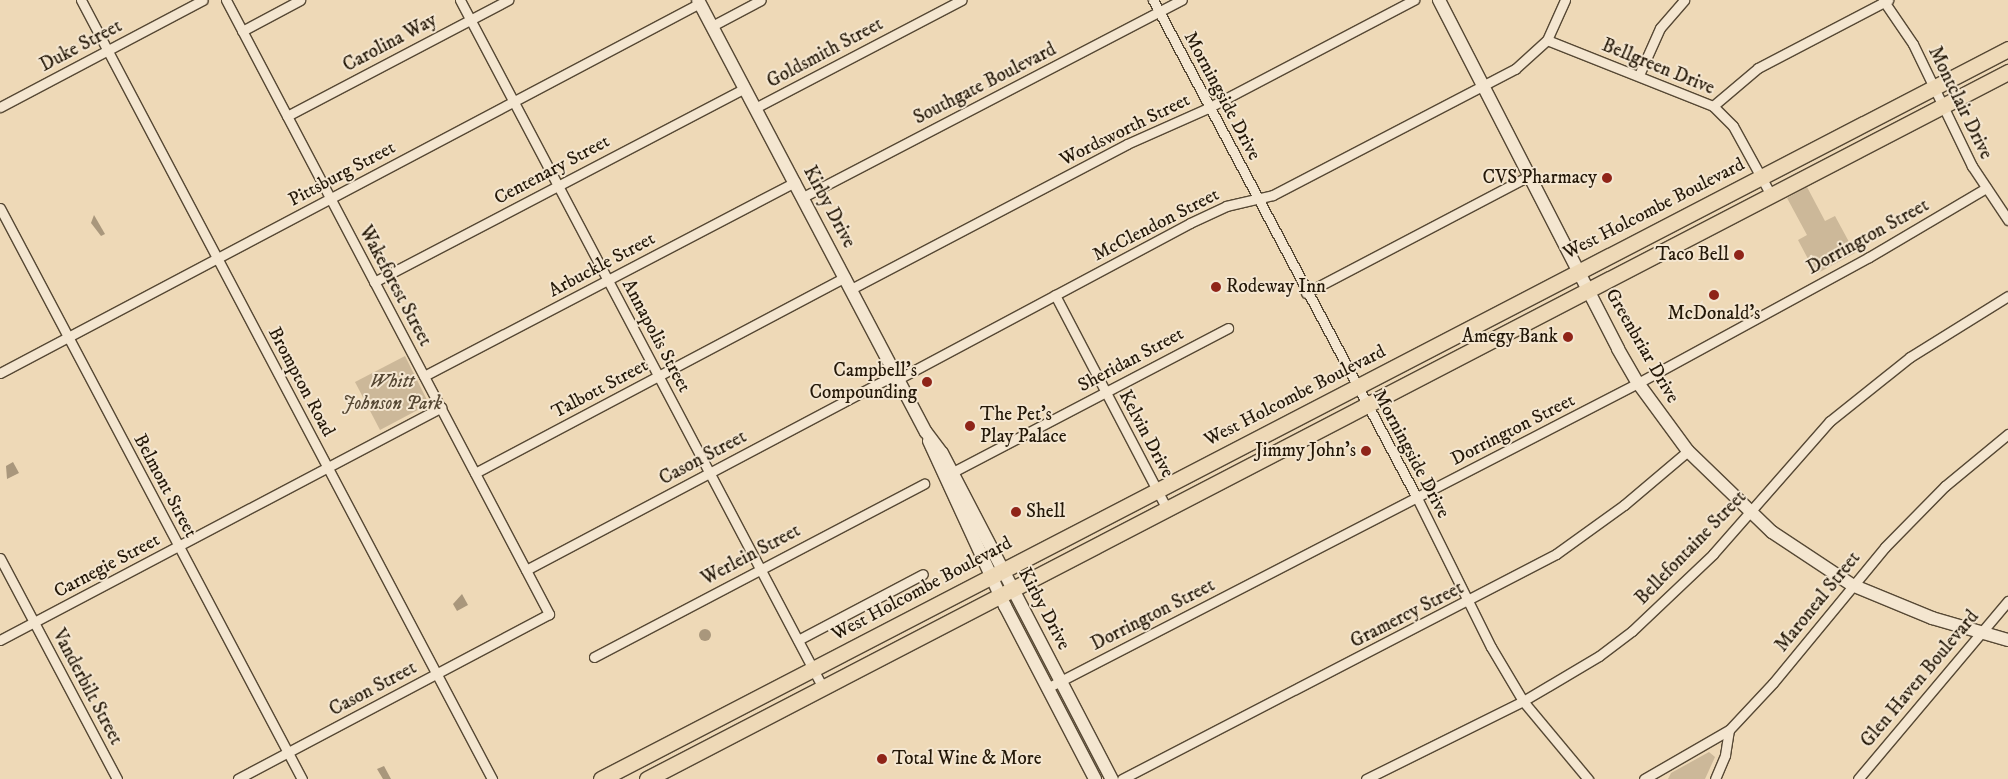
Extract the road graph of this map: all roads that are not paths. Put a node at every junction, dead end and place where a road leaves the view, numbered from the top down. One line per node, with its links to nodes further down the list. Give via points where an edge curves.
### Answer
1 (81, 0): 23 (street, Brompton Road)
2 (203, 0): 23 (street, Duke Street)
3 (226, 0): 20 (street, Wakeforest Street)
4 (300, 0): 20 (street)
5 (460, 0): 18 (street, Annapolis Street)
6 (508, 0): 18 (street, Carolina Way)
7 (762, 0): 19 (street)
8 (962, 0): 33 (street, Goldsmith Street)
9 (1153, 0): 17 (street, Morningside Drive)
10 (1182, 0): 17 (street, Southgate Boulevard)
11 (1414, 0): 34 (street, Wordsworth Street)
12 (1439, 0): 26 (main road, Greenbriar Drive)
13 (1565, 0): 21 (street, McClendon Street)
14 (1684, 0): 25 (street, via 1660,28)
15 (1885, 0): 27 (street, Montclair Drive, via 1913,44); 30 (street, via 1758,68)
16 (699, 2): 19 (main road, Kirby Drive); 29 (street, Pittsburg Street)
17 (1159, 12): 34 (street, Morningside Drive); 42 (street, Southgate Boulevard)
18 (470, 20): 29 (street, Annapolis Street); 35 (street, Carolina Way)
19 (712, 26): 28 (main road, Kirby Drive)
20 (242, 31): 35 (street, Wakeforest Street)
21 (1547, 40): 25 (street, Bellgreen Drive); 26 (street, McClendon Street, via 1524,62)
22 (2008, 48): 27 (main road, West Holcombe Boulevard)
23 (108, 50): 32 (street, Duke Street); 49 (street, Brompton Road)
24 (2008, 72): 31 (main road)
25 (1639, 75): 30 (street, Bellgreen Drive)
26 (1483, 86): 36 (main road, Greenbriar Drive); 44 (street, McClendon Street)
27 (1933, 87): 31 (street, Montclair Drive); 37 (main road, West Holcombe Boulevard)
28 (744, 88): 33 (main road, Kirby Drive); 39 (street, Centenary Street)
29 (514, 102): 39 (street, Annapolis Street); 43 (street, Pittsburg Street)
30 (1713, 106): 37 (street, Bellgreen Drive, via 1733,126)
31 (1941, 106): 40 (street, Montclair Drive); 41 (main road)
32 (0, 107)
33 (755, 108): 38 (main road, Kirby Drive)
34 (1208, 108): 44 (street, Morningside Drive); 53 (street, Wordsworth Street, via 1127,144)
35 (287, 116): 43 (street, Wakeforest Street)
36 (1529, 176): 50 (main road, Greenbriar Drive); 55 (street)
37 (1760, 176): 41 (street, Bellgreen Drive); 46 (main road, West Holcombe Boulevard)
38 (795, 182): 42 (main road, Kirby Drive); 51 (street, Arbuckle Street)
39 (558, 185): 51 (street, Annapolis Street); 52 (street, Centenary Street)
40 (1986, 188): 47 (street, Montclair Drive); 64 (street, Dorrington Street, via 1869,257)
41 (1771, 195): 48 (main road)
42 (802, 197): 53 (main road, Kirby Drive)
43 (330, 199): 49 (street, Pittsburg Street); 52 (street, Wakeforest Street)
44 (1258, 200): 55 (street, Morningside Drive); 56 (street, McClendon Street, via 1210,213)
45 (0, 208): 59 (street, Belmont Street)
46 (1684, 216): 48 (main road, via 1685,225 1669,237); 50 (main road, West Holcombe Boulevard)
47 (2008, 220)
48 (1672, 247): 54 (main road)
49 (217, 258): 59 (street, Pittsburg Street); 71 (street, Brompton Road)
50 (1578, 271): 54 (main road, Greenbriar Drive); 65 (main road, West Holcombe Boulevard)
51 (608, 280): 61 (street, Arbuckle Street); 62 (street, Annapolis Street)
52 (374, 282): 61 (street, Wakeforest Street)
53 (848, 283): 62 (street, Talbott Street); 63 (main road, Kirby Drive)
54 (1588, 290): 64 (main road, Greenbriar Drive); 67 (main road)
55 (1306, 293): 65 (street, Morningside Drive)
56 (1055, 295): 63 (street, McClendon Street); 66 (street, Kelvin Drive)
57 (2008, 296): 79 (street, Bellefontaine Street, via 1910,357 1844,409 1787,467)
58 (1228, 328): 66 (street, Sheridan Street)
59 (68, 337): 60 (street, Pittsburg Street); 80 (street, Belmont Street)
60 (0, 373)
61 (424, 376): 68 (street, Wakeforest Street)
62 (659, 376): 72 (street, Talbott Street); 73 (street, Annapolis Street)
63 (897, 376): 73 (street, Cason Street); 74 (main road, Kirby Drive)
64 (1638, 383): 70 (main road, Greenbriar Drive); 77 (street, Dorrington Street)
65 (1356, 387): 67 (street, Morningside Drive); 76 (main road, West Holcombe Boulevard)
66 (1106, 392): 74 (street, Sheridan Street); 76 (street, Kelvin Drive)
67 (1366, 406): 77 (street, Morningside Drive); 78 (main road)
68 (440, 407): 71 (street, Carnegie Street); 72 (street, Wakeforest Street)
69 (2008, 434): 86 (street, Maroneal Street, via 1945,486)
70 (1688, 451): 79 (main road, Greenbriar Drive); 89 (street, Gramercy Street, via 1624,505 1556,554)
71 (328, 467): 80 (street, Carnegie Street); 98 (street, Brompton Road)
72 (475, 473): 83 (street, Wakeforest Street)
73 (710, 473): 82 (street, Annapolis Street); 83 (street, Cason Street)
74 (948, 474): 84 (main road, Kirby Drive)
75 (924, 484): 82 (street, Werlein Street)
76 (1157, 490): 78 (street, Kelvin Drive); 84 (main road, West Holcombe Boulevard)
77 (1417, 498): 89 (street, Morningside Drive); 99 (street, Dorrington Street)
78 (1167, 509): 87 (main road)
79 (1749, 513): 86 (main road, Greenbriar Drive); 102 (street, Bellefontaine Street, via 1672,596 1632,631 1599,656)
80 (178, 546): 91 (street, Carnegie Street); 104 (street, Belmont Street)
81 (0, 558): 91 (street, Vanderbilt Street)
82 (760, 568): 94 (street, Annapolis Street); 96 (street, Werlein Street)
83 (526, 570): 90 (street, Wakeforest Street)
84 (997, 573): 87 (main road, Kirby Drive); 97 (main road, West Holcombe Boulevard)
85 (923, 574): 94 (street)
86 (1852, 585): 92 (main road, Greenbriar Drive, via 1932,618); 103 (street, Maroneal Street, via 1773,683)
87 (1006, 592): 99 (main road, Kirby Drive); 100 (main road); 101 (main road, Kirby Drive)
88 (2008, 601): 92 (street, Glen Haven Boulevard)
89 (1468, 602): 102 (street, Morningside Drive); 113 (street, Gramercy Street)
90 (549, 614): 98 (street, Cason Street)
91 (34, 622): 93 (street, Carnegie Street); 105 (street, Vanderbilt Street)
92 (1980, 632): 95 (main road, Greenbriar Drive); 118 (street, Glen Haven Boulevard)
93 (0, 640)
94 (798, 640): 97 (street, Annapolis Street)
95 (2008, 640)
96 (594, 656)
97 (814, 669): 100 (street, Annapolis Street); 109 (main road, West Holcombe Boulevard)
98 (436, 674): 104 (street, Cason Street); 108 (street, Brompton Road)
99 (1060, 681): 101 (street, Dorrington Street); 112 (main road, Kirby Drive)
100 (823, 688): 110 (main road)
101 (1048, 688): 111 (main road, Kirby Drive)
102 (1523, 701): 114 (street, Bellefontaine Street); 115 (street, Morningside Drive)
103 (1730, 730): 116 (street, Maroneal Street); 117 (street, via 1725,755)
104 (288, 753): 106 (street, Cason Street); 107 (street, Belmont Street)
105 (117, 779)
106 (238, 779)
107 (302, 779)
108 (492, 779)
109 (601, 779)
110 (647, 779)
111 (1096, 779)
112 (1112, 779)
113 (1122, 779)
114 (1366, 779)
115 (1588, 779)
116 (1644, 779)
117 (1715, 779)
118 (1858, 779)

